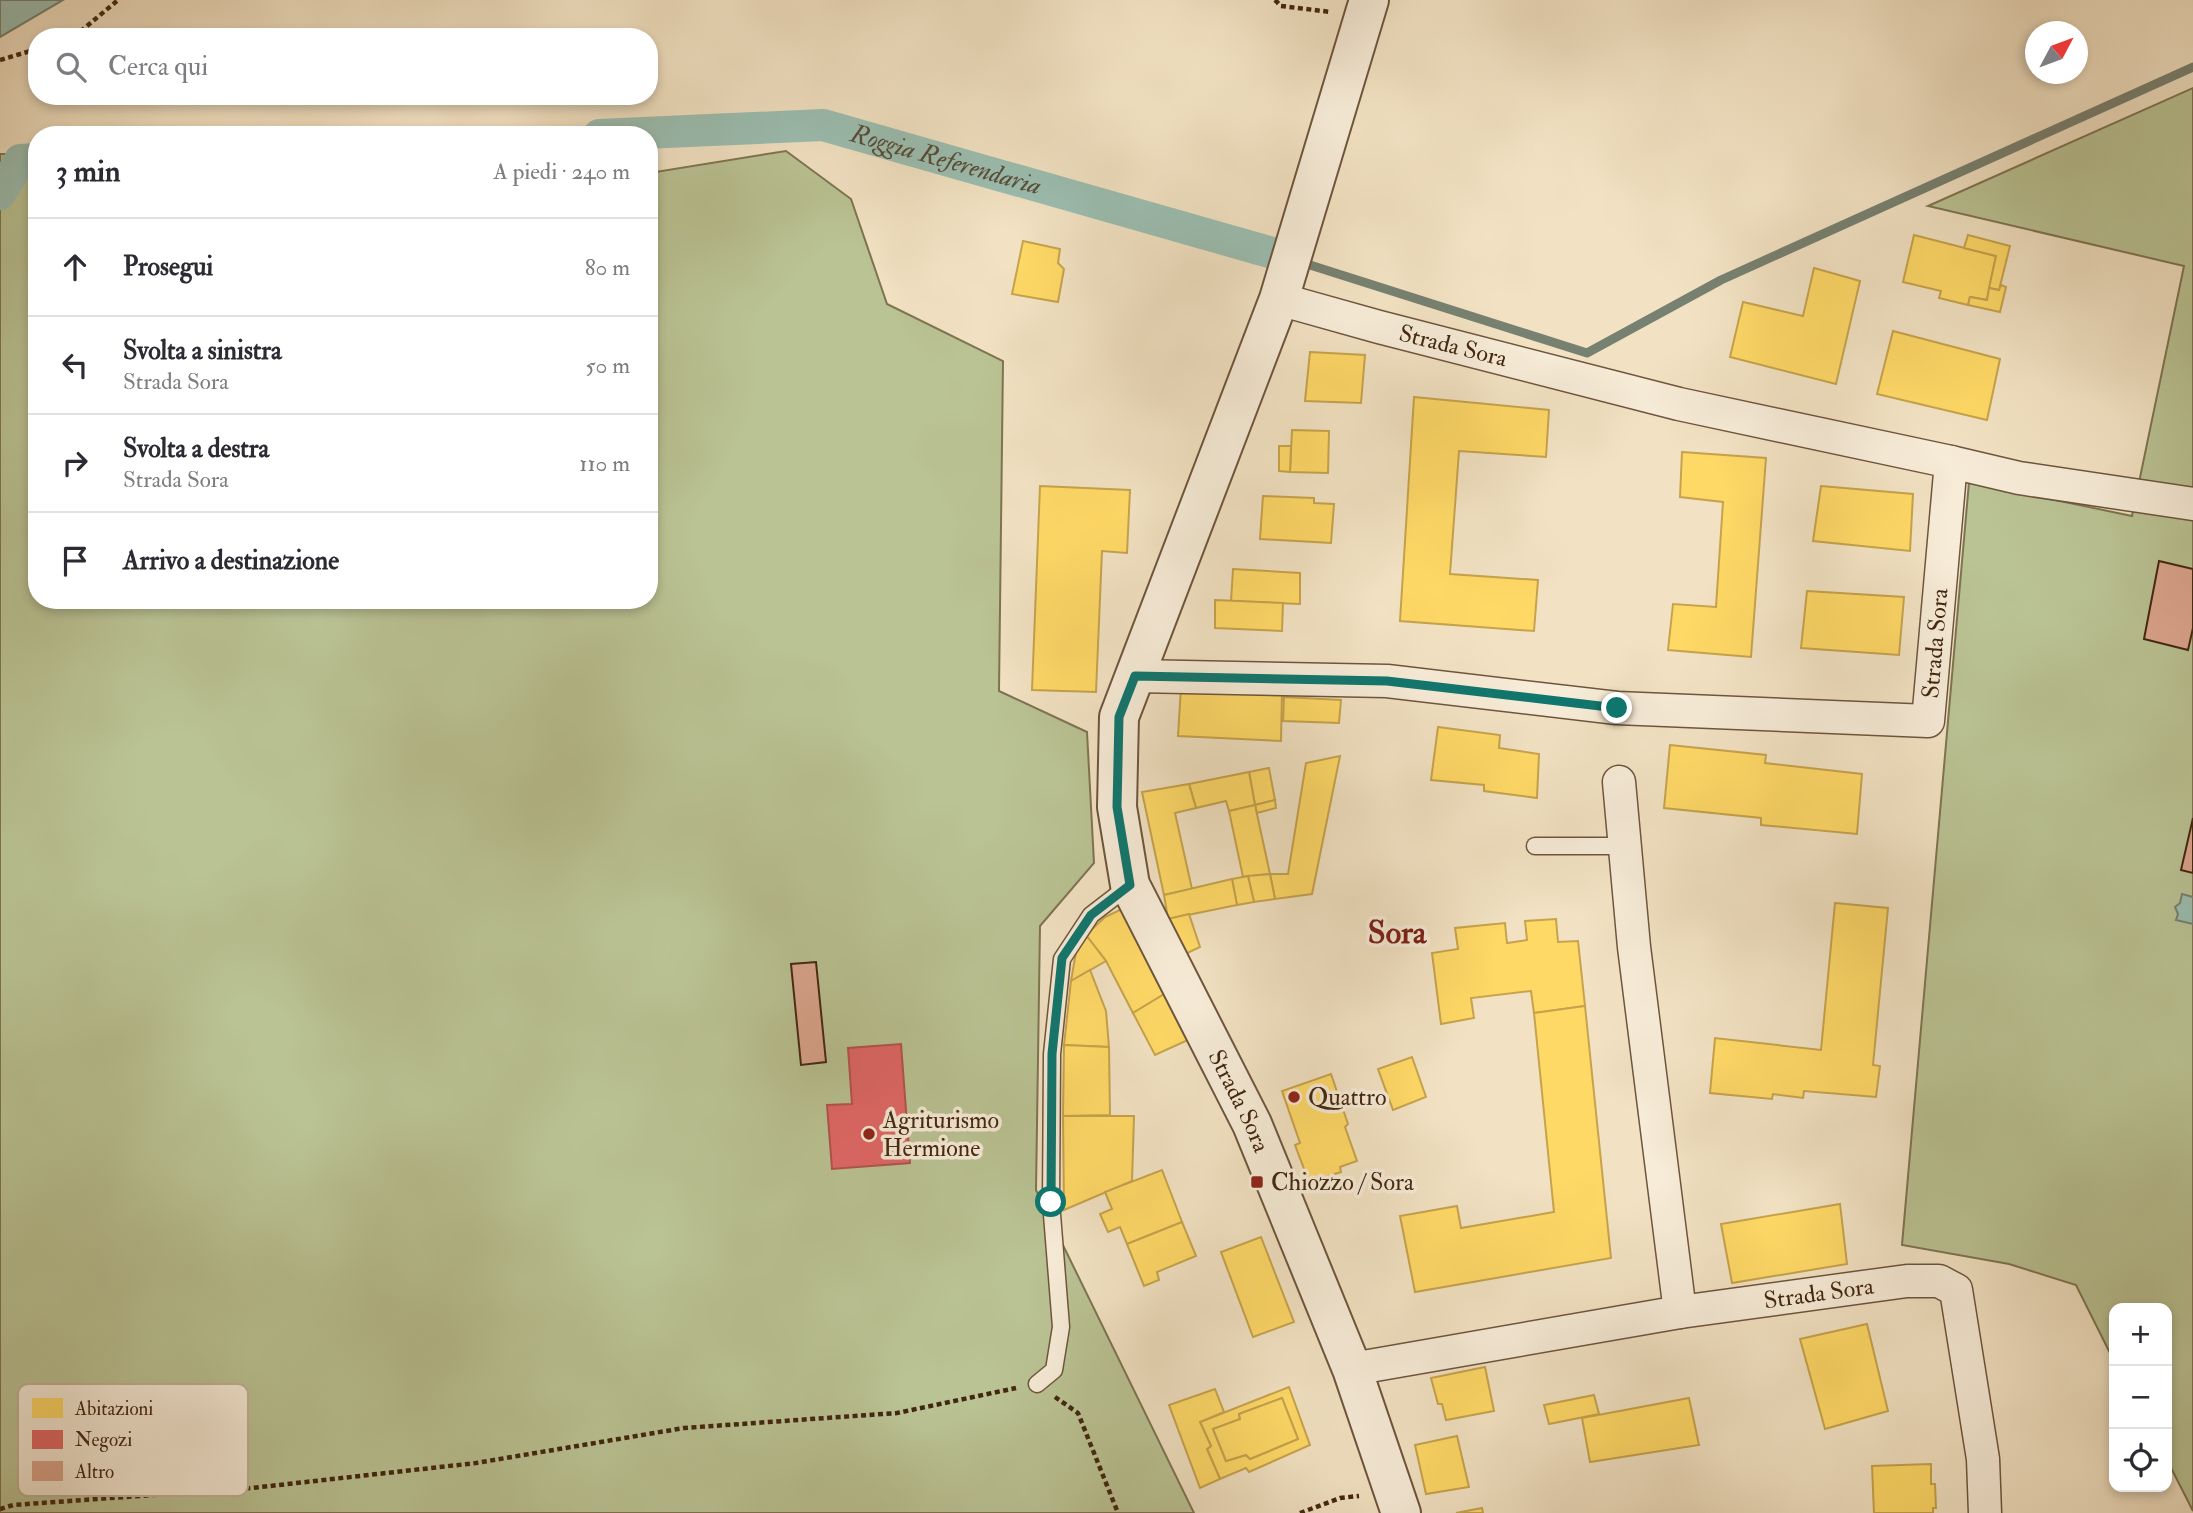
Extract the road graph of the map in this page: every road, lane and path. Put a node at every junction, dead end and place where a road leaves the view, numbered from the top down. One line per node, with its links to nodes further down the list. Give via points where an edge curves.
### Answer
1 (118, 0): 4 (path)
2 (1275, 0): 3 (path, via 1281,6 1331,12)
3 (1354, 3): 7 (street, Strada Sora)
4 (85, 28)
5 (28, 52): 6 (path)
6 (0, 60)
7 (1279, 299): 8 (street, Strada Sora, via 1679,404); 10 (street, Strada Sora)
8 (1951, 463): 9 (street); 10 (street, Strada Sora, via 1928,721 1617,708 1387,681)
9 (2193, 504)
10 (1135, 676): 14 (street, Strada Sora, via 1119,717 1117,807)
11 (1619, 782): 13 (street)
12 (1535, 846): 13 (lane)
13 (1624, 846): 15 (street)
14 (1130, 885): 16 (street, Strada Sora, via 1252,1124); 17 (lane, via 1091,915 1062,958 1052,1054 1051,1189 1061,1327 1054,1370)
15 (1680, 1312): 16 (street, Strada Sora); 24 (street, Strada Sora, via 1907,1282 1939,1281 1956,1290 1983,1458)
16 (1352, 1369): 20 (street)
17 (1037, 1384): 18 (path, via 897,1413 684,1428 476,1463); 22 (path, via 1078,1413)
18 (248, 1488)
19 (140, 1496): 21 (path)
20 (1398, 1502): 23 (path, via 1340,1498)
21 (0, 1509)
22 (1118, 1513)
23 (1300, 1513)
24 (1985, 1513)

